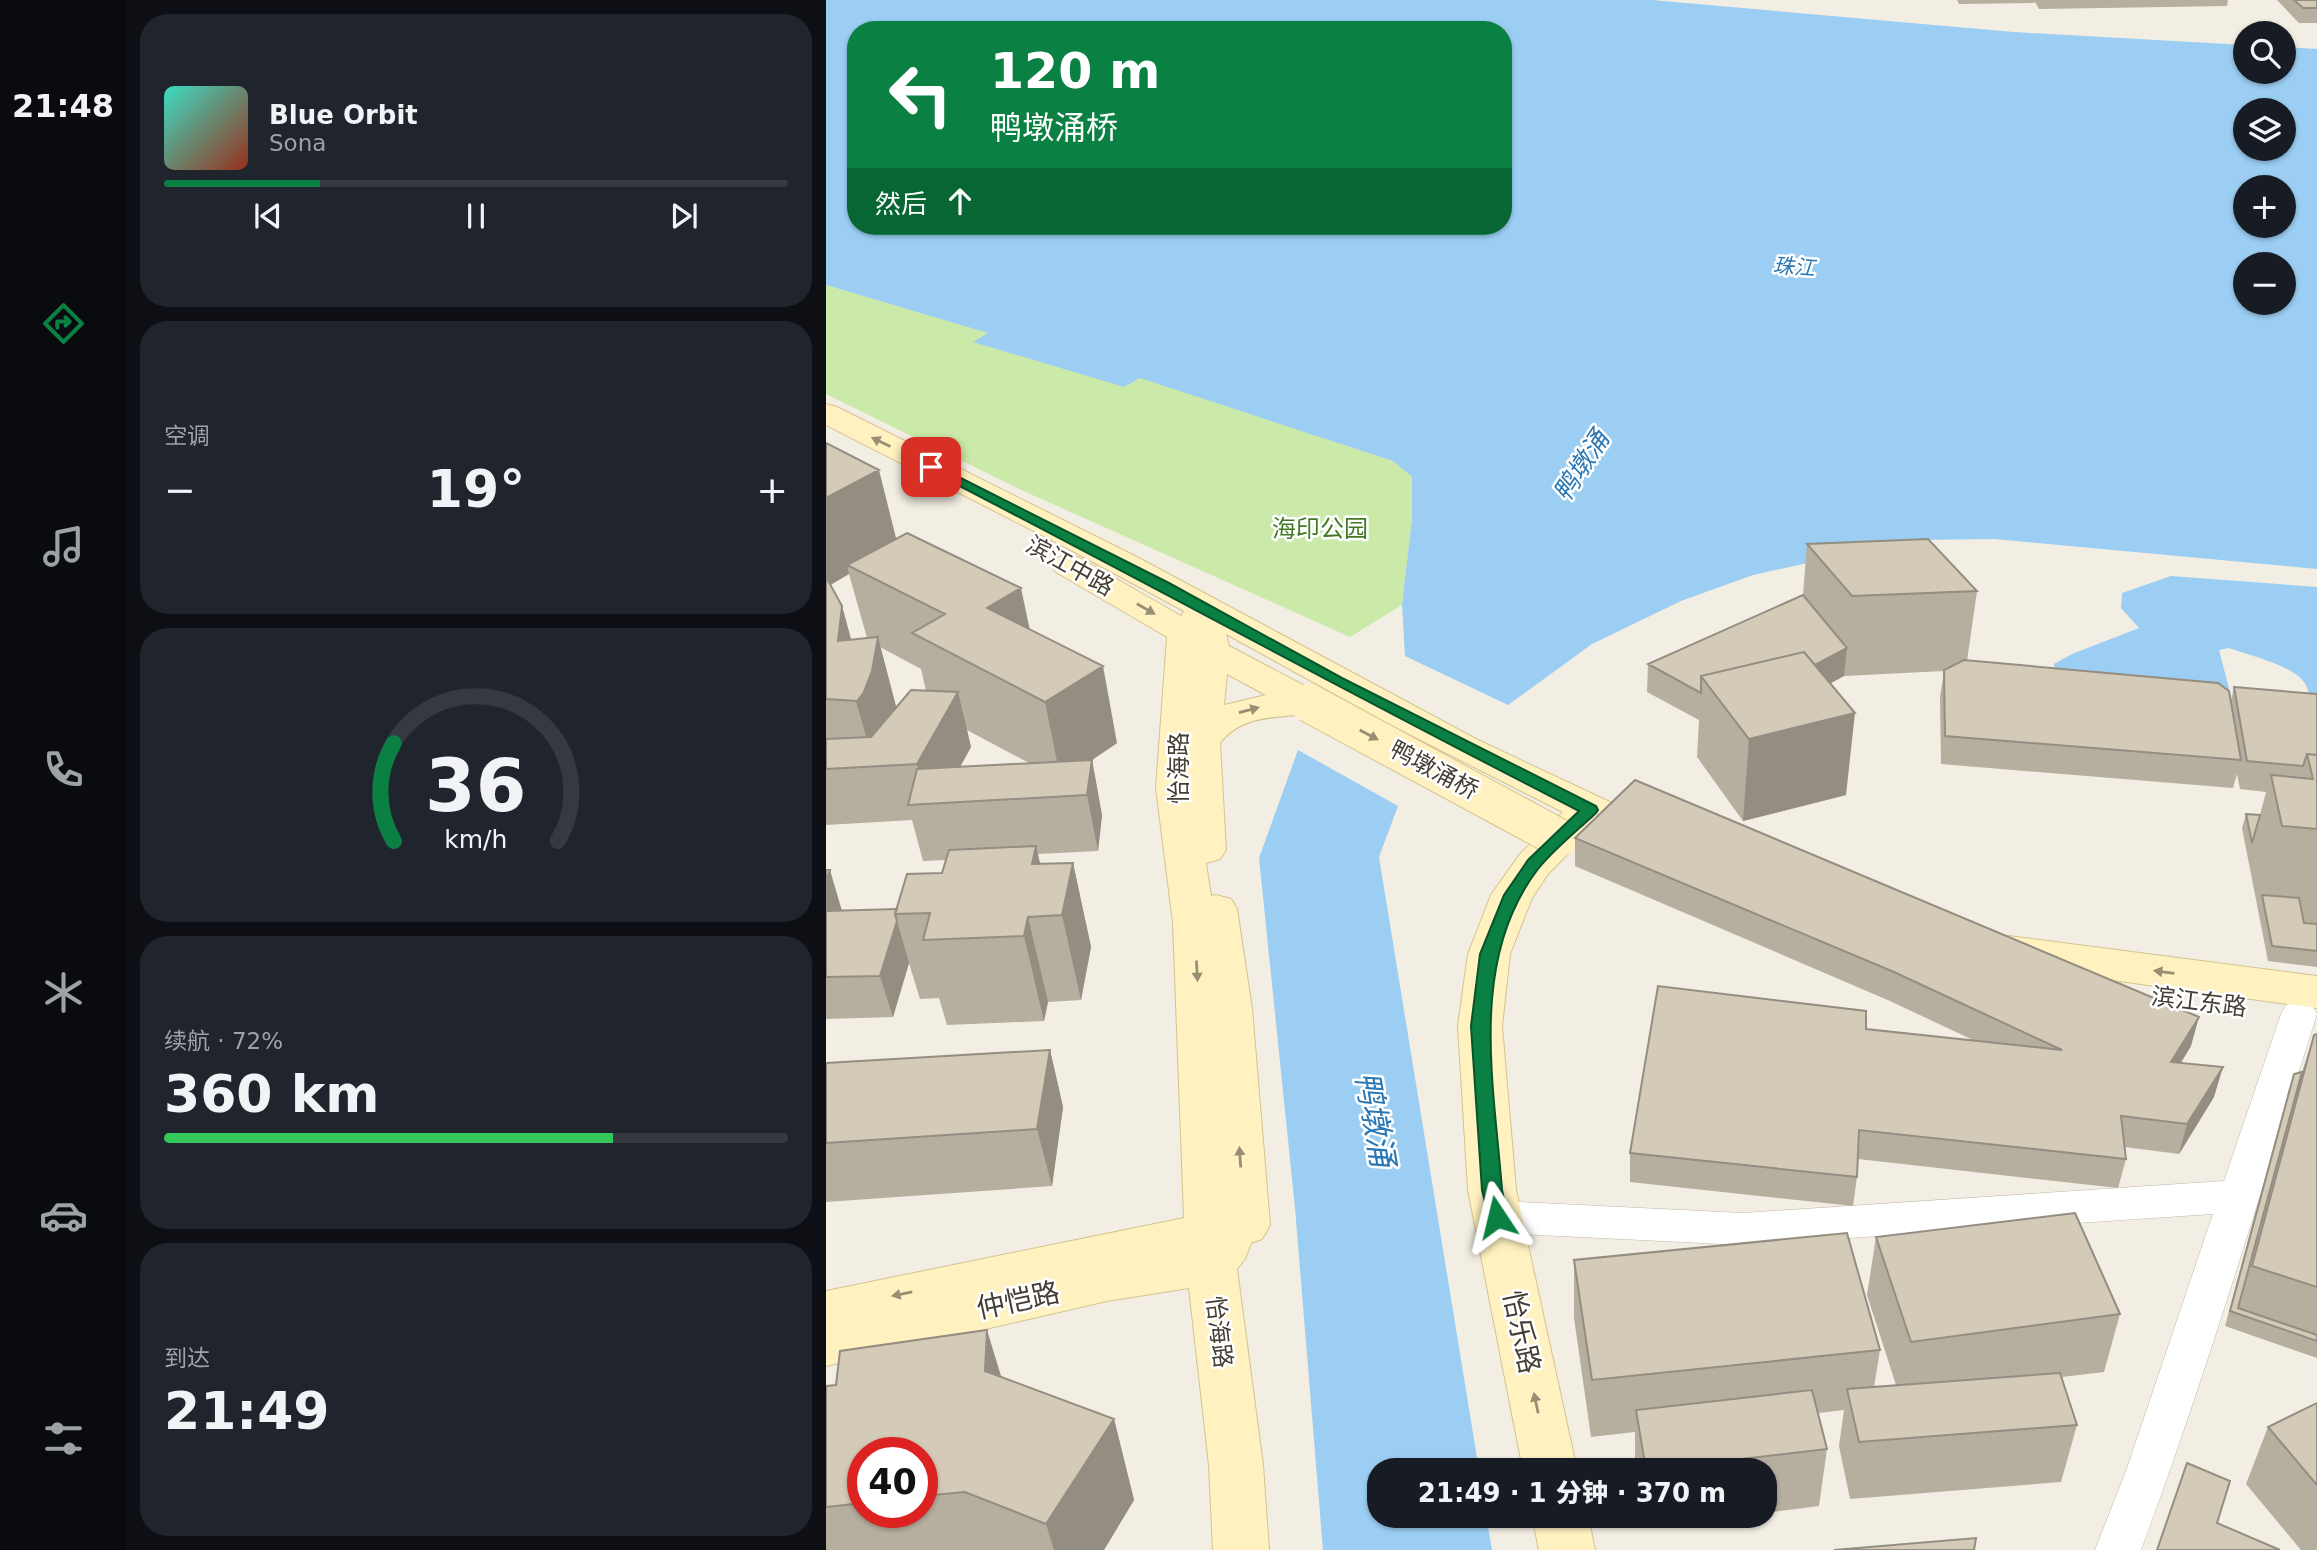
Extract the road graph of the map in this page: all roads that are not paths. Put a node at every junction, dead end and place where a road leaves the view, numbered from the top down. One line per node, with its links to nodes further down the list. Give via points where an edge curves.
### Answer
1 (826, 413): 3 (street, 滨江中路, one-way to 1)
2 (826, 438): 3 (street, 滨江中路, one-way to 3, via 1158,616)
3 (1200, 631): 4 (street, 滨江中路); 5 (street, 怡海路); 12 (street, 怡海路, one-way to 12, via 1175,788 1194,923)
4 (1323, 692): 5 (street, one-way to 4, via 1224,719 1247,709); 6 (street, 鸭墩涌桥, bridge)
5 (1201, 743): 12 (street, 怡海路, one-way to 5, via 1230,1009 1207,863)
6 (1598, 846): 7 (street); 11 (street, 怡乐路, via 1534,864 1513,895 1489,954 1480,1026)
7 (1680, 849)
8 (1979, 961): 9 (street, 滨江东路)
9 (2311, 1008): 10 (street)
10 (2241, 1196): 11 (street, via 1743,1229); 19 (street)
11 (1497, 1217): 15 (street, 怡乐路, one-way to 11)
12 (1222, 1240): 13 (street, 仲恺路, one-way to 13); 14 (street, 仲恺路, via 1107,1280); 17 (street, 怡海路)
13 (826, 1311)
14 (826, 1344)
15 (1547, 1458)
16 (1562, 1528): 18 (street)
17 (1241, 1550)
18 (1567, 1550)
19 (2118, 1550)

